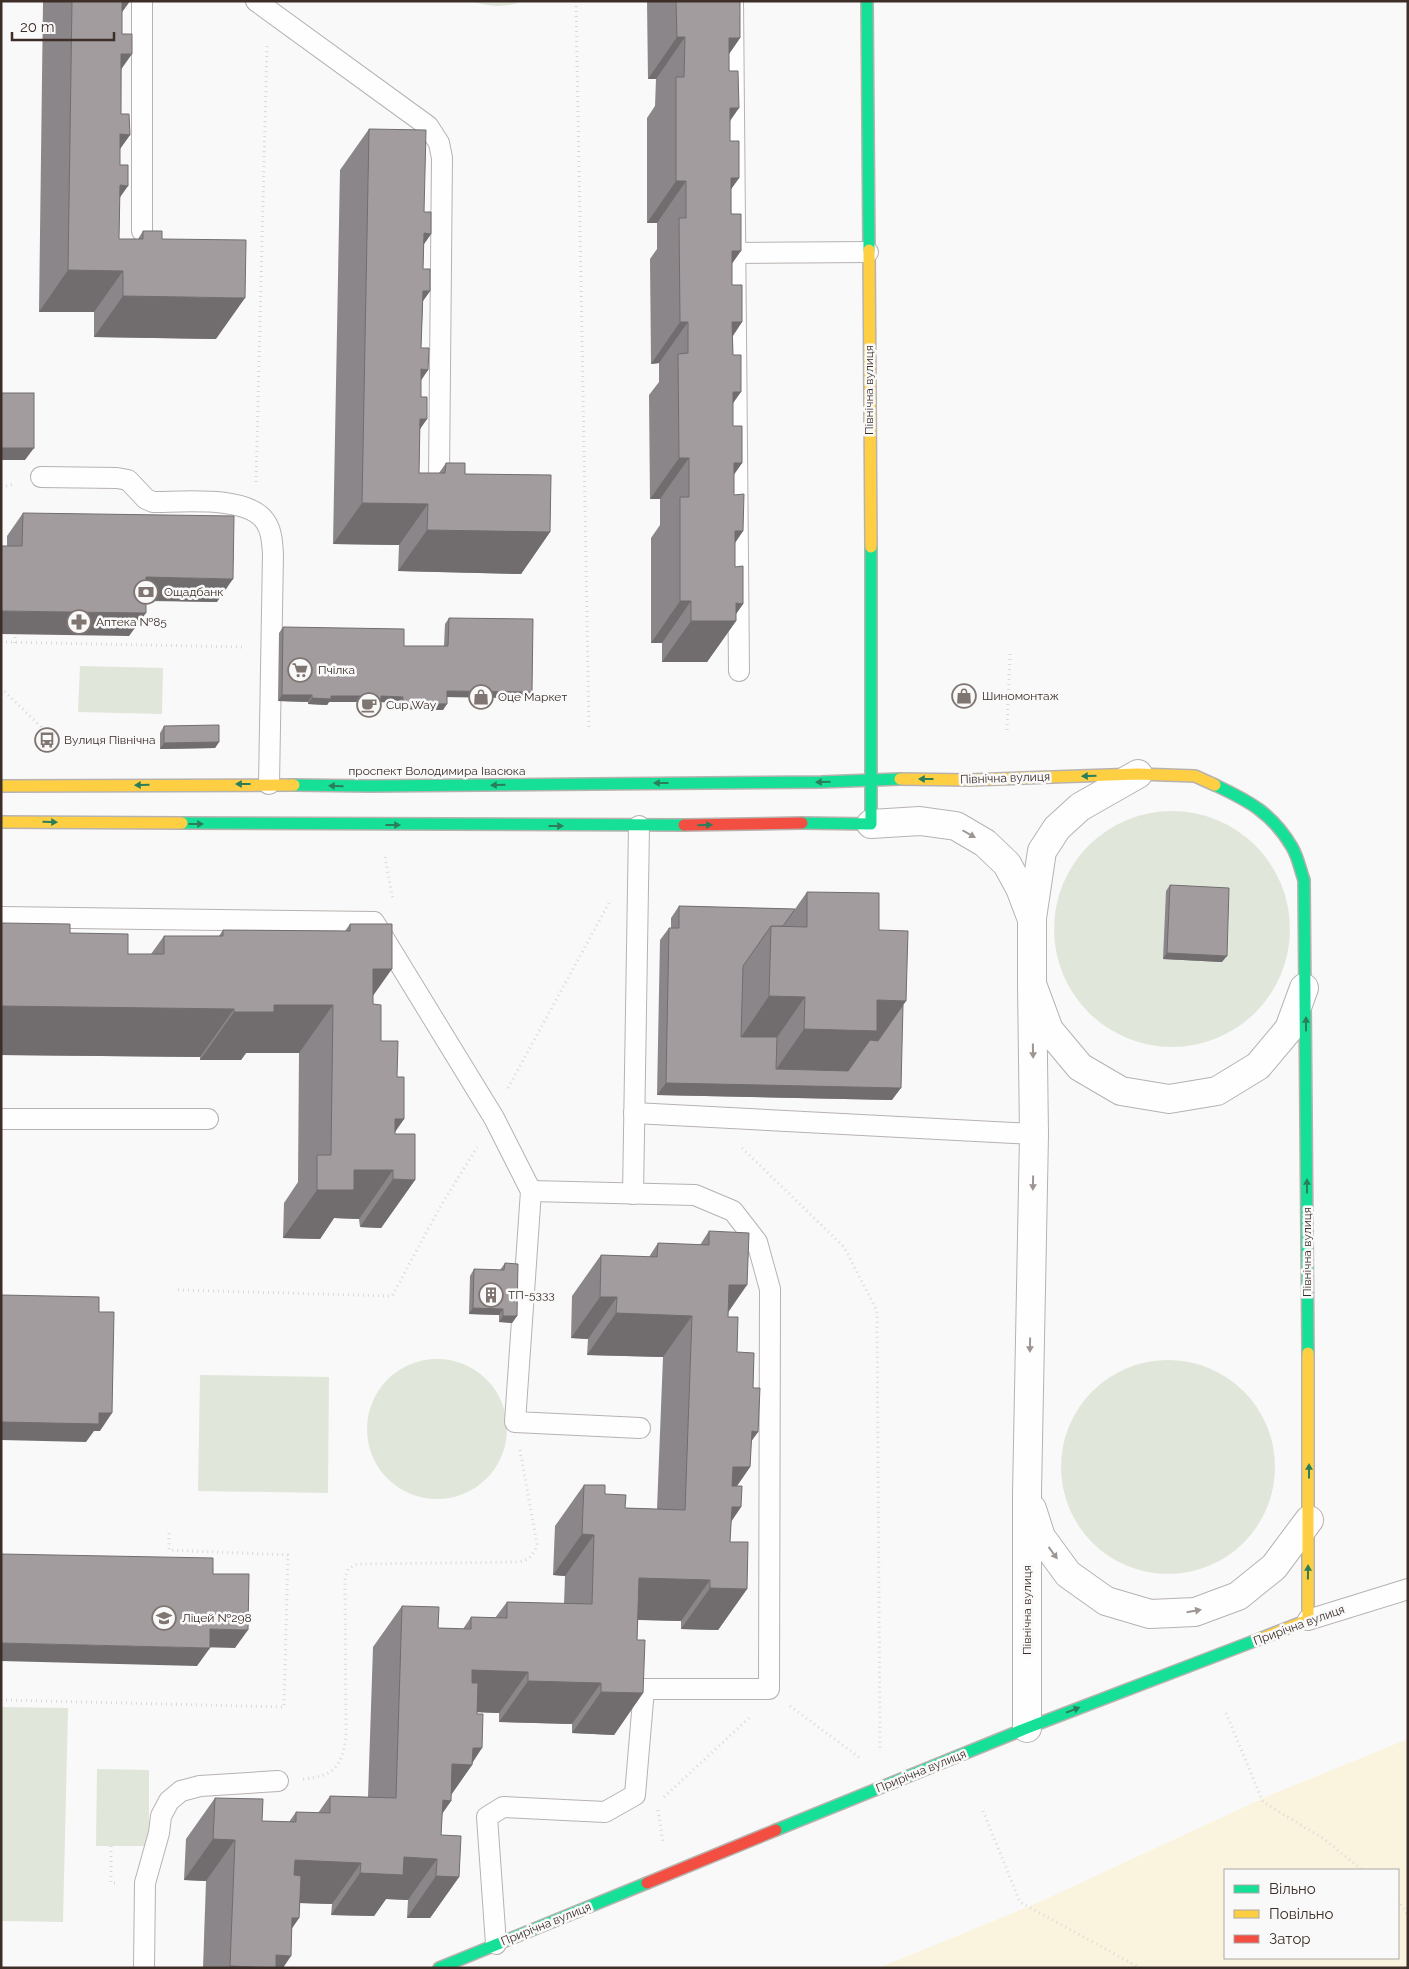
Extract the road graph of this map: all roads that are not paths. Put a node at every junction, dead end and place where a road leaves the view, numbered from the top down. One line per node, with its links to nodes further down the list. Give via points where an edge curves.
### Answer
1 (142, 1): 5 (lane)
2 (256, 1): 8 (lane, via 428,126 439,143 442,168)
3 (733, 1): 7 (lane)
4 (867, 1): 6 (street, Північна вулиця)
5 (142, 231)
6 (868, 252): 7 (lane); 12 (street, Північна вулиця)
7 (735, 253): 10 (lane)
8 (439, 475)
9 (41, 477): 13 (lane, via 128,480 146,500 228,503 248,507 264,519 271,534 273,554)
10 (739, 671)
11 (1138, 774): 12 (street, Північна вулиця, one-way to 12, via 970,780); 19 (street, via 1080,807 1057,828 1042,852); 21 (street, Північна вулиця, via 1196,776 1249,801 1274,822 1293,848 1304,880)
12 (872, 779): 13 (street, проспект Володимира Івасюка, one-way to 13, via 370,786); 16 (street, Північна вулиця)
13 (269, 784): 14 (street, проспект Володимира Івасюка, one-way to 14)
14 (1, 786)
15 (1, 822): 17 (street, one-way to 17)
16 (871, 824): 17 (street, one-way to 16); 19 (street, one-way to 19, via 920,821 956,826 985,843 1007,864)
17 (638, 826): 22 (lane)
18 (1, 917): 26 (lane, via 374,922 494,1118)
19 (1032, 918): 20 (street, Північна вулиця)
20 (1032, 984): 21 (street, via 1049,1030 1080,1067 1121,1091 1169,1099 1217,1091 1258,1066 1289,1029); 25 (street, Північна вулиця, one-way to 25)
21 (1305, 984): 30 (street, Північна вулиця, one-way to 21)
22 (634, 1114): 25 (lane); 27 (lane)
23 (1, 1119): 24 (lane)
24 (208, 1119)
25 (1034, 1134): 29 (street, Північна вулиця, one-way to 29)
26 (531, 1190): 27 (lane); 28 (lane, via 515,1422)
27 (633, 1194): 35 (lane, via 695,1195 733,1211 757,1242 770,1290 769,1690 644,1689 635,1795 605,1812 503,1807 487,1817)
28 (640, 1428)
29 (1027, 1493): 30 (street, Північна вулиця, one-way to 30, via 1041,1537 1068,1574 1106,1601 1150,1614 1195,1612 1238,1596 1274,1567); 33 (street, Північна вулиця)
30 (1309, 1520): 32 (street, Північна вулиця, one-way to 30)
31 (1408, 1588): 32 (lane, Прирічна вулиця)
32 (1308, 1620): 33 (street, Прирічна вулиця, one-way to 32)
33 (1027, 1728): 35 (street, Прирічна вулиця)
34 (278, 1781): 36 (lane, via 200,1786 181,1791 169,1801 161,1816 145,1883)
35 (496, 1944): 37 (street, Прирічна вулиця)
36 (144, 1968)
37 (439, 1968)

